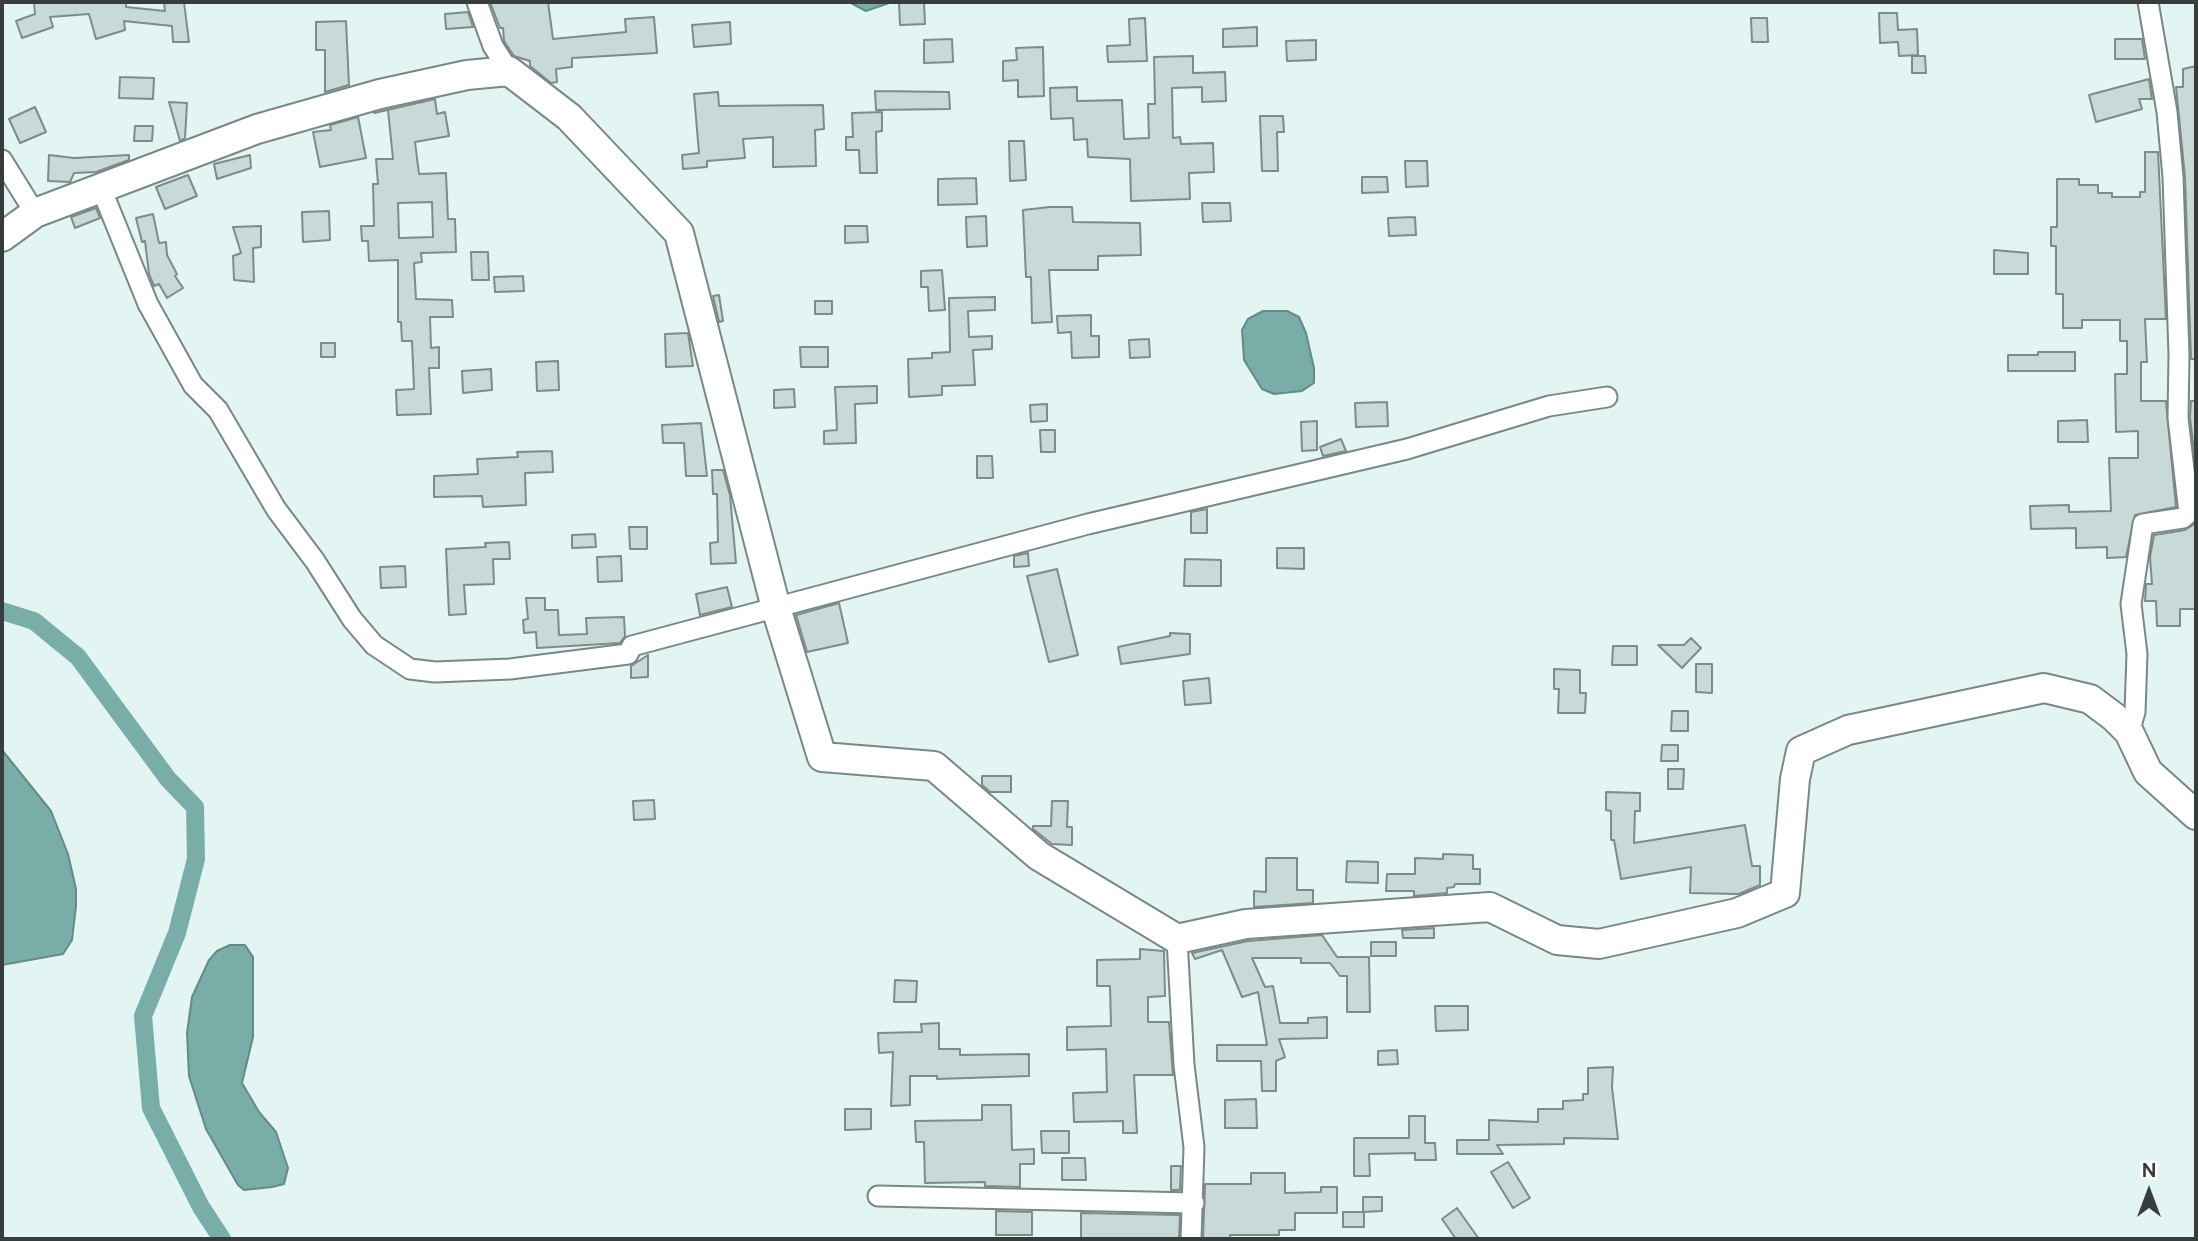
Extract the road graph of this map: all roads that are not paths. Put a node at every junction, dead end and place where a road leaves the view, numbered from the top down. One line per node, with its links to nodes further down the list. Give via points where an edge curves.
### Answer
1 (477, 2): 3 (street)
2 (2148, 2): 10 (street, via 2167,112 2178,418 2189,513 2143,524 2131,604 2137,653 2135,712)
3 (509, 71): 5 (street, via 467,75 337,106 257,129); 9 (street, via 569,117 679,233)
4 (2, 160): 6 (street)
5 (101, 188): 6 (street); 9 (street, via 148,303 193,385 218,410 276,509 352,619 374,645 410,669 510,669 628,654 632,646)
6 (35, 213): 7 (street)
7 (2, 237)
8 (1607, 397): 9 (street, via 1549,407 1407,449 1088,524)
9 (776, 608): 12 (street, via 822,757 934,766 1038,856)
10 (2129, 732): 11 (street, via 2148,772); 12 (street, via 2090,699 2045,688 1848,730 1801,751 1785,893 1737,913 1599,944 1557,940 1490,907 1246,924)
11 (2196, 815)
12 (1177, 939): 14 (street, via 1194,1147)
13 (878, 1196): 14 (street)
14 (1194, 1203): 15 (street)
15 (1191, 1239)

